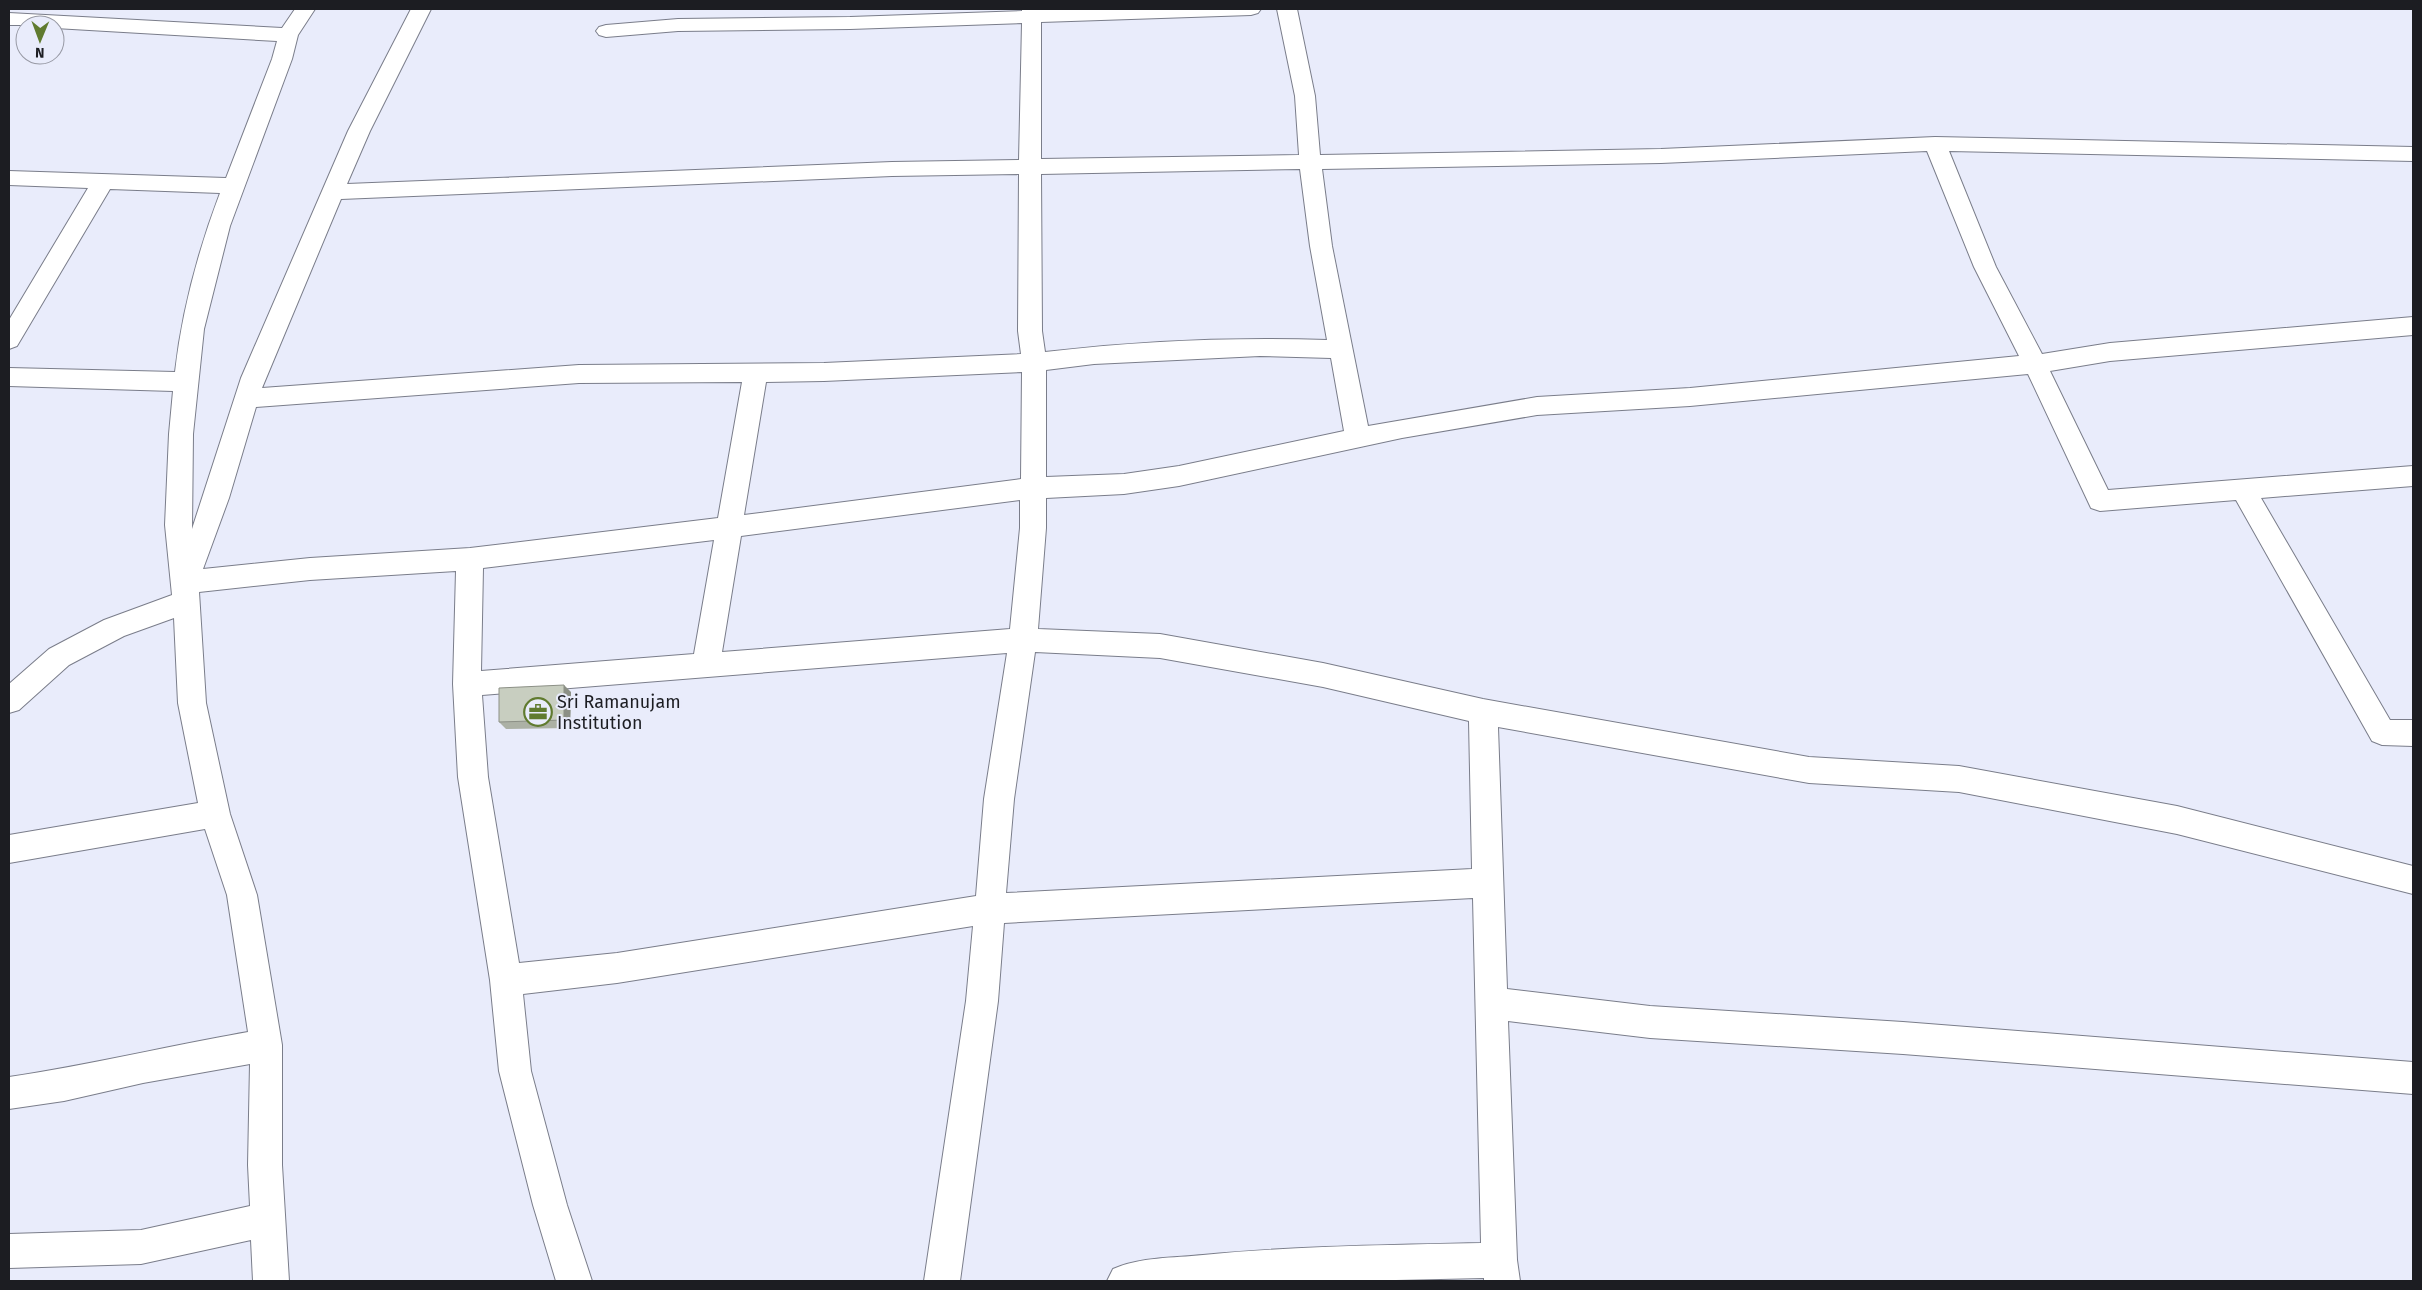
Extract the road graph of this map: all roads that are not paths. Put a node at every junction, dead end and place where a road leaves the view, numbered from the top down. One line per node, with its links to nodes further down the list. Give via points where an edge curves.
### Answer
1 (305, 9): 8 (street)
2 (421, 9): 16 (street, via 359,131)
3 (1251, 9): 5 (street)
4 (1287, 9): 11 (street, via 1305,96)
5 (1032, 13): 7 (street, via 678,25); 12 (street)
6 (9, 19): 8 (street)
7 (606, 31)
8 (288, 35): 15 (street, via 282,59)
9 (1934, 144): 10 (street); 11 (street, via 1661,156); 21 (street, via 1985,266)
10 (2413, 154)
11 (1310, 164): 12 (street); 19 (street, via 1320,246)
12 (1031, 168): 16 (street, via 892,169); 20 (street, via 1030,331)
13 (9, 178): 14 (street)
14 (103, 182): 15 (street); 18 (street)
15 (233, 186): 24 (street, via 192,329)
16 (334, 192): 25 (street)
17 (2413, 326): 21 (street, via 2110,352)
18 (9, 340)
19 (1341, 349): 20 (street, via 1260,347 1164,351); 26 (street)
20 (1034, 362): 22 (street); 28 (street)
21 (2036, 364): 26 (street, via 1690,397 1537,406); 29 (street, via 2100,501)
22 (756, 374): 25 (street, via 579,374); 30 (street)
23 (9, 377): 24 (street)
24 (187, 382): 32 (street, via 181,434 178,525)
25 (247, 398): 32 (street)
26 (1358, 437): 28 (street, via 1180,476 1124,484)
27 (2413, 476): 29 (street)
28 (1033, 488): 30 (street); 33 (street, via 1033,528)
29 (2243, 490): 38 (street, via 2382,732)
30 (728, 528): 31 (street); 34 (street)
31 (470, 559): 32 (street, via 310,569); 35 (street)
32 (185, 592): 36 (street, via 58,657); 39 (street, via 192,703)
33 (1023, 640): 34 (street); 37 (street, via 1160,646 1323,675); 43 (street, via 1000,800)
34 (706, 665): 35 (street)
35 (467, 684): 44 (street, via 473,777)
36 (9, 701)
37 (1483, 712): 41 (street, via 1810,770 1959,779 2177,820); 42 (street)
38 (2413, 733)
39 (215, 814): 40 (street); 46 (street, via 242,895)
40 (9, 850)
41 (2413, 880)
42 (1489, 883): 43 (street); 45 (street)
43 (990, 909): 44 (street, via 627,966); 54 (street, via 982,1001)
44 (506, 980): 53 (street, via 516,1071 550,1205)
45 (1491, 1003): 47 (street, via 1650,1022 1903,1038); 51 (street)
46 (266, 1045): 48 (street); 49 (street)
47 (2413, 1078)
48 (9, 1093)
49 (268, 1219): 50 (street, via 141,1247); 52 (street)
50 (9, 1251)
51 (1500, 1271): 55 (street, via 1346,1263)
52 (272, 1281)
53 (574, 1281)
54 (942, 1281)
55 (1125, 1281)

